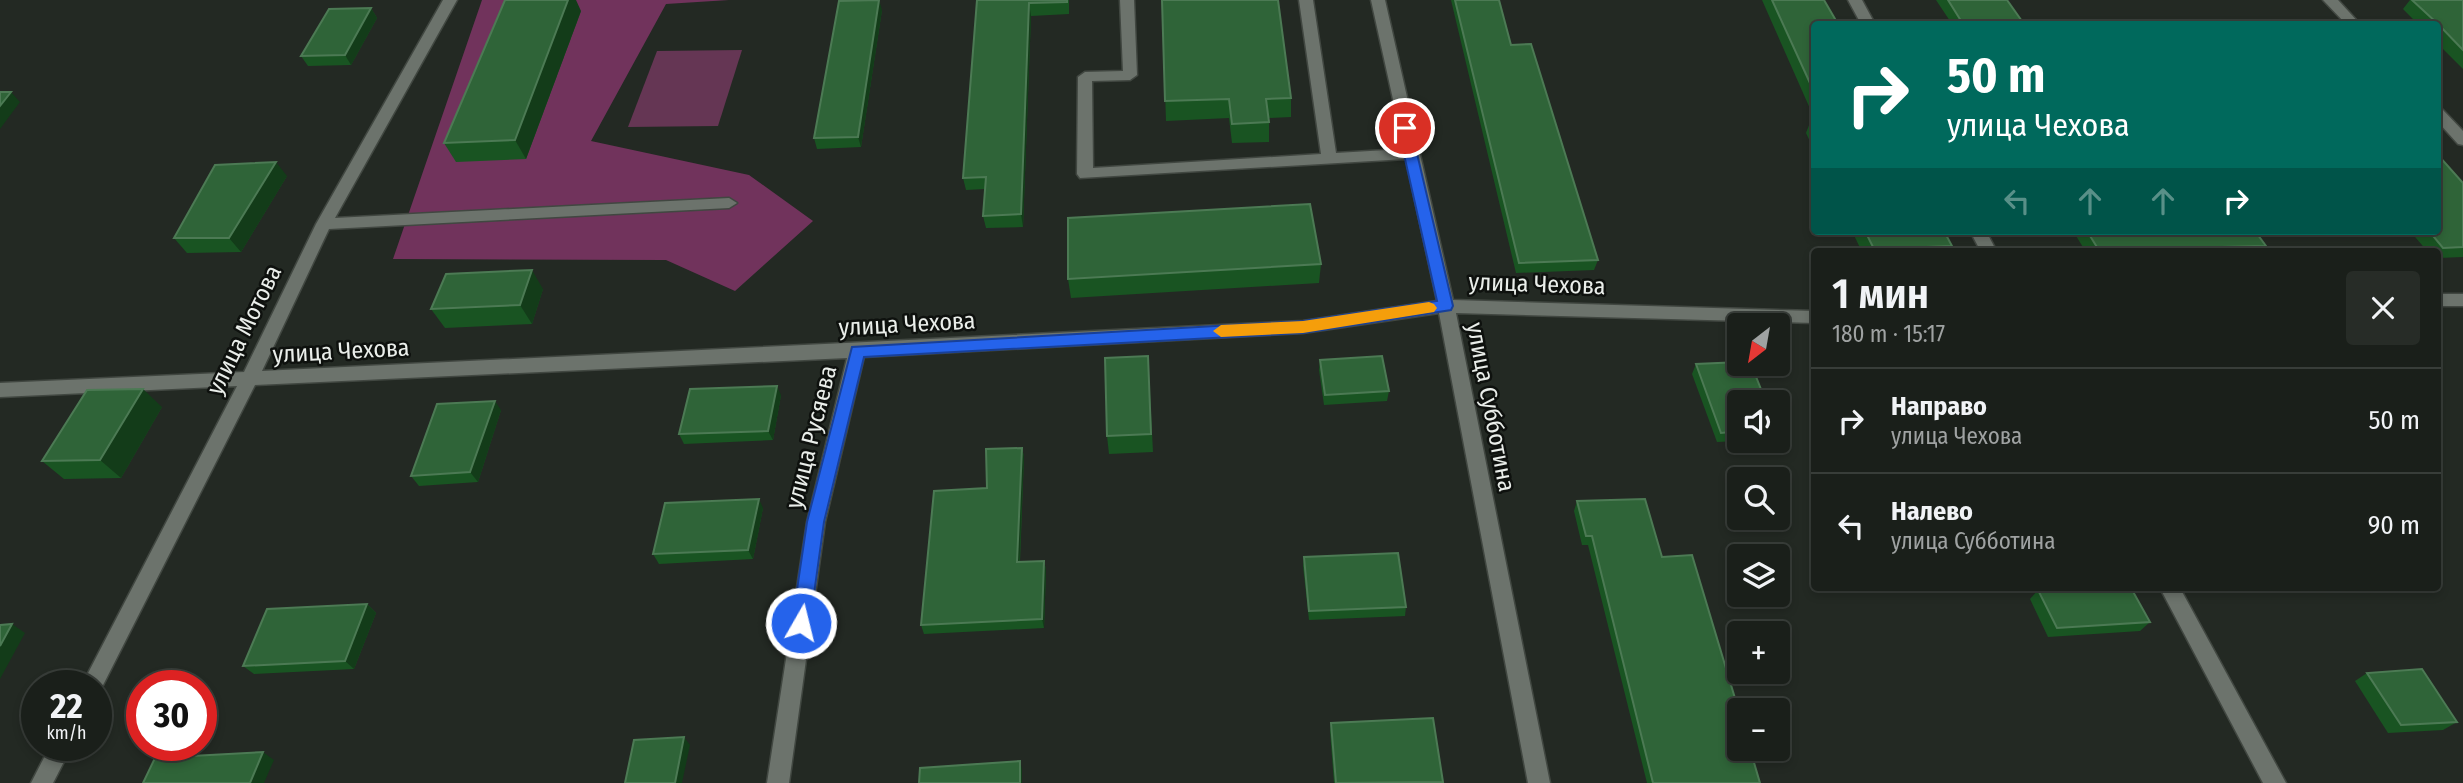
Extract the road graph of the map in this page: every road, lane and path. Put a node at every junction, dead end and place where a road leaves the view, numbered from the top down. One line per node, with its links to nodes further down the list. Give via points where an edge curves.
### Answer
1 (450, 0): 14 (street, улица Мотова)
2 (1127, 0): 12 (street, via 1130,75 1085,77 1085,174)
3 (1306, 0): 12 (street)
4 (1378, 0): 11 (street, улица Субботина)
5 (1855, 0): 7 (street)
6 (2330, 0): 8 (street)
7 (1866, 21)
8 (2350, 21)
9 (2441, 116): 10 (street)
10 (2463, 140)
11 (1410, 154): 12 (street); 17 (street, улица Субботина)
12 (1329, 160)
13 (729, 203): 14 (street)
14 (324, 224): 20 (street, улица Мотова)
15 (2441, 300): 16 (street)
16 (2463, 300)
17 (1446, 306): 18 (street, улица Чехова); 19 (street, улица Чехова, via 1303,327); 27 (street, улица Субботина)
18 (1811, 317)
19 (857, 351): 20 (street, улица Чехова); 26 (street, улица Русяева, via 816,522)
20 (249, 380): 21 (street, улица Чехова); 23 (street, улица Мотова)
21 (0, 390)
22 (2172, 591): 28 (street)
23 (100, 670)
24 (53, 761): 25 (street)
25 (42, 783)
26 (778, 783)
27 (1539, 783)
28 (2275, 783)

